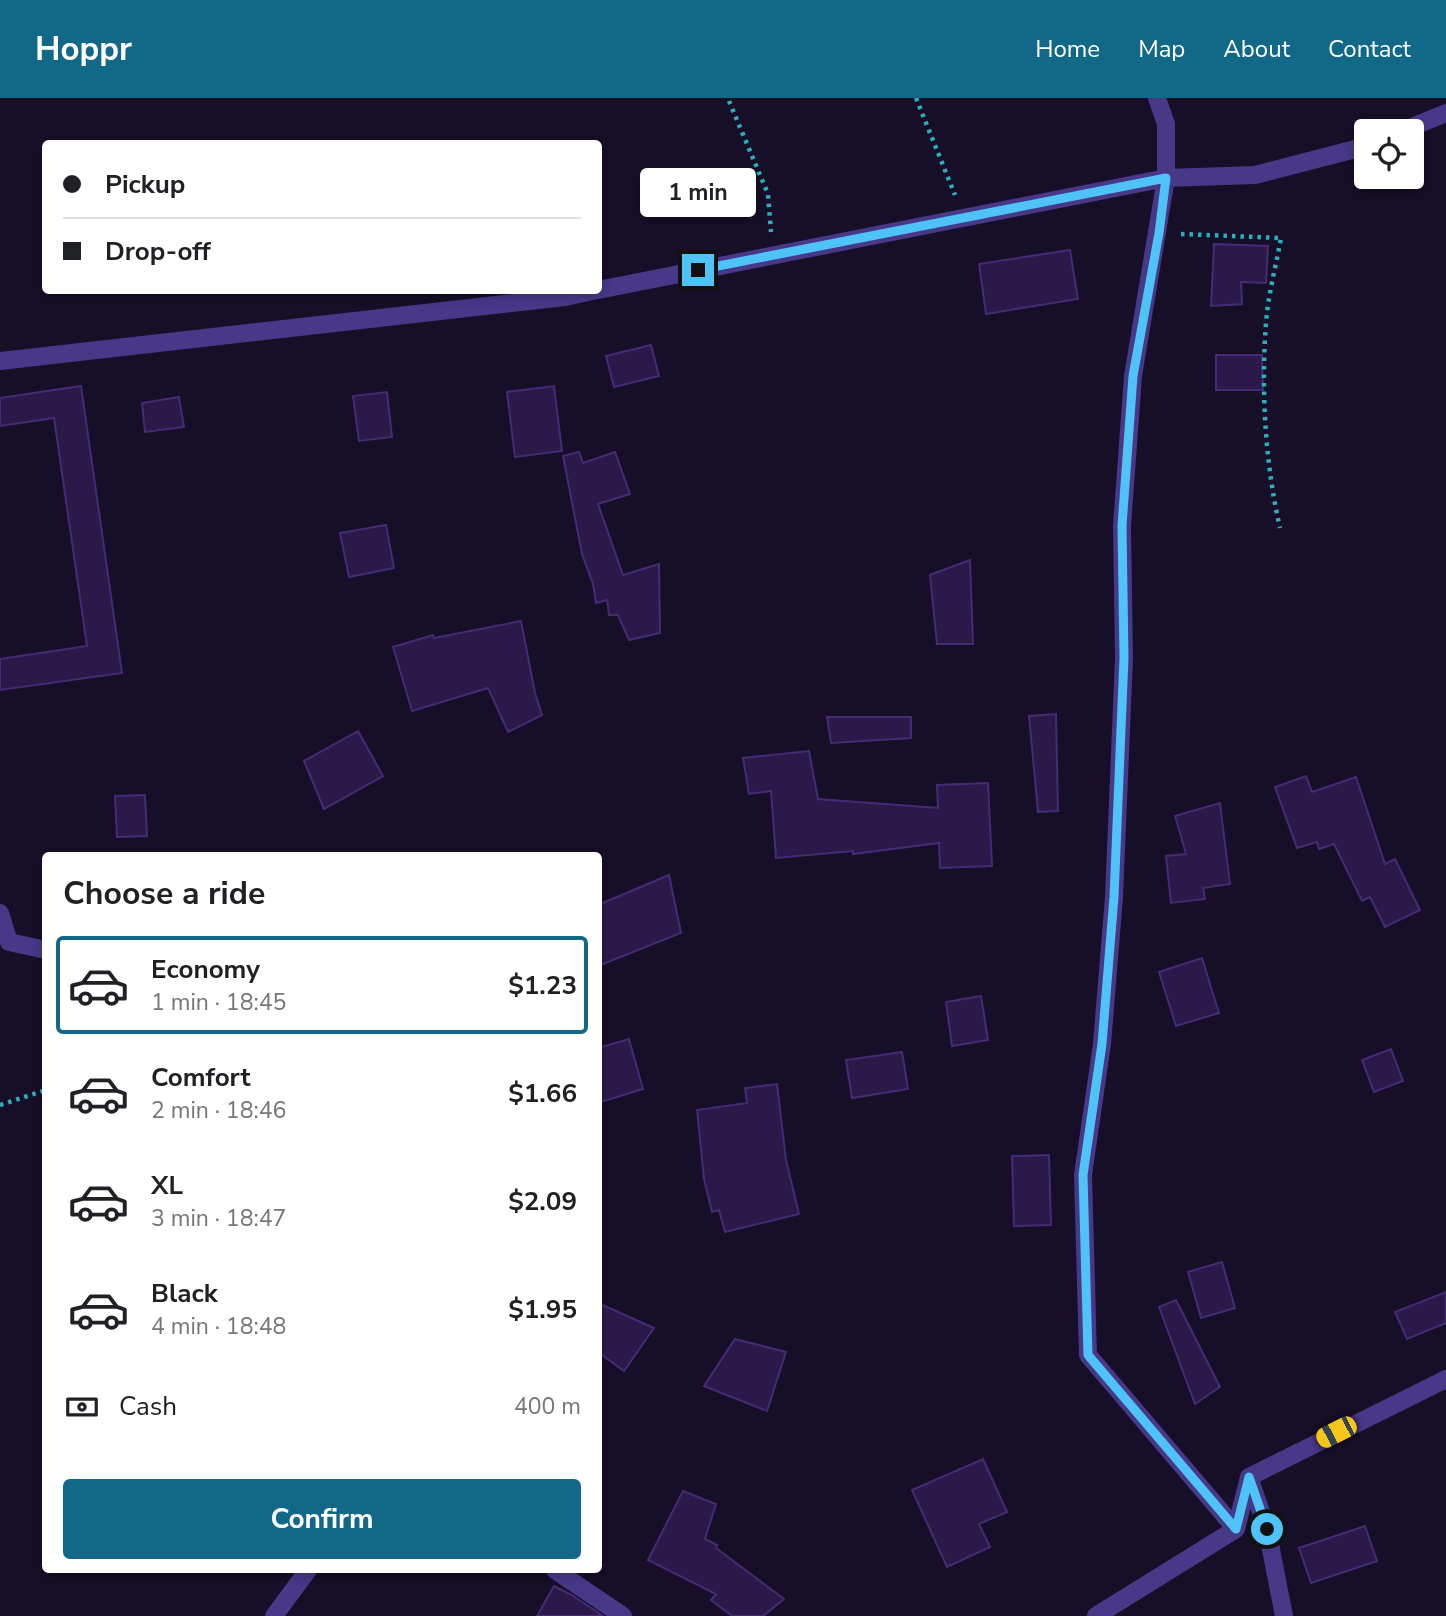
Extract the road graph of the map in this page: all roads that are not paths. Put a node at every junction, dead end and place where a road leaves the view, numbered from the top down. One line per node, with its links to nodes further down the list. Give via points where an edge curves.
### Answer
1 (1157, 98): 5 (street, via 1166,124)
2 (1446, 113): 3 (street)
3 (1424, 122)
4 (1354, 149): 5 (street, via 1255,175)
5 (1166, 178): 6 (street); 13 (street, via 1133,376 1122,526 1124,658 1114,897 1102,1044 1083,1175 1088,1355)
6 (602, 289)
7 (579, 294): 8 (street)
8 (0, 361)
9 (0, 913): 10 (street, via 9,942)
10 (42, 949)
11 (1446, 1379): 12 (street)
12 (1249, 1477): 13 (street); 19 (street, via 1267,1529)
13 (1236, 1529): 18 (street)
14 (307, 1573): 16 (street)
15 (559, 1573): 17 (street)
16 (274, 1616)
17 (623, 1616)
18 (1096, 1616)
19 (1284, 1616)

